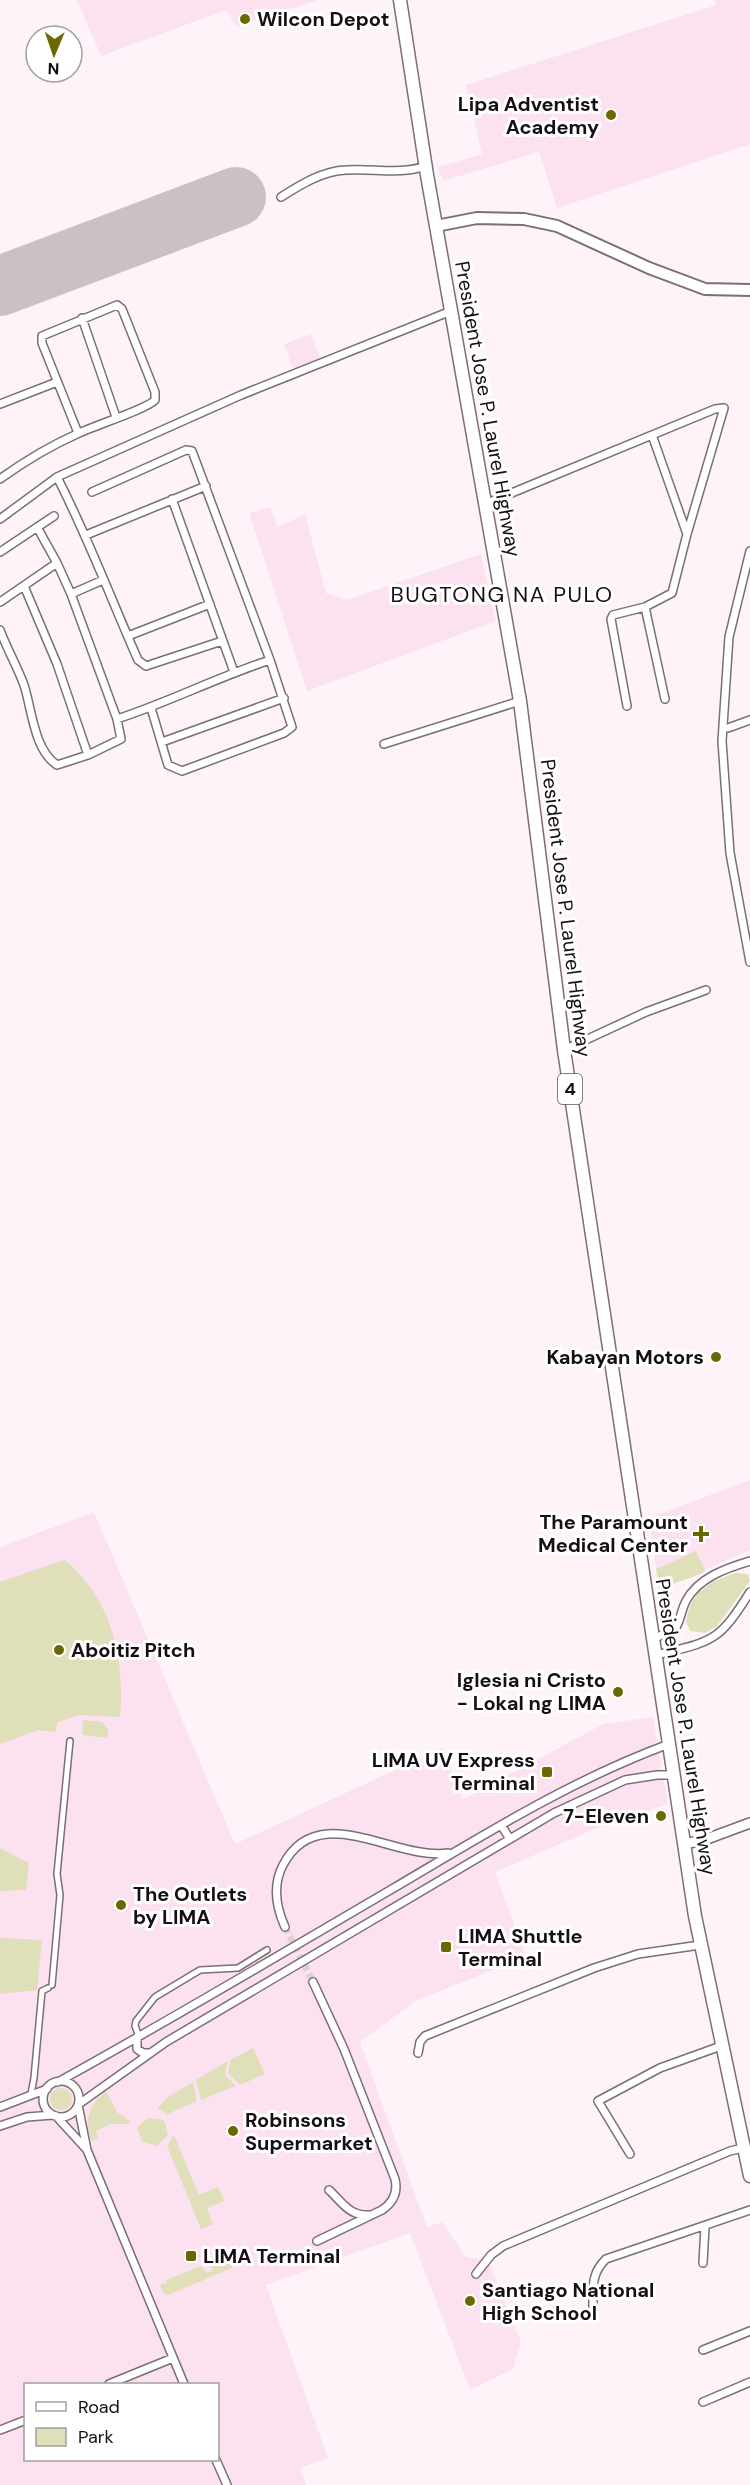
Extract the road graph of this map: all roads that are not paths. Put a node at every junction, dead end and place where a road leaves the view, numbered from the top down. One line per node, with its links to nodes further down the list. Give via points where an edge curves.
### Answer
1 (400, 0): 2 (highway, President Jose P. Laurel Highway / 4)
2 (426, 166): 3 (street, via 413,170 343,170 309,179); 4 (highway, President Jose P. Laurel Highway / 4)
3 (281, 196)
4 (436, 226): 5 (main road, via 477,218 524,219 557,226 705,289); 6 (highway, President Jose P. Laurel Highway / 4)
5 (750, 290)
6 (451, 311): 13 (street, via 240,395); 18 (highway, President Jose P. Laurel Highway / 4)
7 (82, 318): 8 (street, via 42,336); 10 (street); 10 (street, via 117,305 122,309 155,392 150,405)
8 (57, 382): 9 (street); 11 (street)
9 (0, 404)
10 (116, 417): 11 (street)
11 (78, 433): 14 (street, via 43,450)
12 (652, 435): 18 (street); 22 (street); 22 (street, via 724,408)
13 (57, 477): 20 (street); 23 (street)
14 (0, 479)
15 (206, 486): 16 (street, via 192,451 186,450); 17 (street); 36 (street)
16 (92, 492)
17 (172, 499): 23 (street); 31 (street)
18 (485, 504): 40 (highway, President Jose P. Laurel Highway / 4)
19 (54, 516): 21 (street)
20 (0, 519)
21 (37, 527): 24 (street); 26 (street)
22 (687, 534): 32 (street, via 672,593)
23 (87, 535): 27 (street)
24 (0, 552)
25 (750, 552): 49 (street, via 729,637 722,741 730,853)
26 (57, 563): 28 (street); 29 (street)
27 (103, 580): 29 (street); 34 (street)
28 (24, 586): 30 (street); 48 (street, via 57,664)
29 (71, 594): 43 (street)
30 (0, 602)
31 (210, 604): 34 (street); 35 (street)
32 (645, 607): 39 (street); 41 (street, via 613,615 611,619)
33 (1, 635): 48 (street, via 48,759 57,765)
34 (128, 636): 35 (street, via 138,660 146,666)
35 (222, 641): 37 (street)
36 (270, 660): 37 (street); 38 (street)
37 (234, 672): 42 (street)
38 (284, 698): 46 (street); 46 (street, via 292,727 284,733 182,771 168,765)
39 (665, 699)
40 (520, 701): 47 (street); 51 (highway, President Jose P. Laurel Highway / 4)
41 (627, 706)
42 (152, 708): 43 (street); 46 (street)
43 (117, 718): 48 (street, via 121,739)
44 (750, 720): 45 (street)
45 (729, 728)
46 (162, 742)
47 (384, 744)
48 (88, 755)
49 (750, 962)
50 (706, 990): 51 (street, via 646,1012)
51 (564, 1050): 54 (highway, President Jose P. Laurel Highway / 4)
52 (750, 1561): 54 (street, via 697,1586 686,1600 675,1629)
53 (750, 1592): 55 (street, via 716,1637)
54 (653, 1639): 55 (highway, President Jose P. Laurel Highway / 4)
55 (656, 1655): 57 (highway, President Jose P. Laurel Highway / 4)
56 (70, 1741): 74 (street, via 50,1987 42,1991)
57 (669, 1744): 58 (highway, President Jose P. Laurel Highway / 4); 60 (street, via 592,1775)
58 (674, 1775): 61 (street, via 625,1780); 62 (highway, President Jose P. Laurel Highway / 4)
59 (750, 1823): 62 (street)
60 (501, 1825): 61 (street); 63 (street)
61 (510, 1839): 70 (street)
62 (684, 1844): 65 (highway, President Jose P. Laurel Highway / 4)
63 (459, 1849): 64 (street, via 446,1854 425,1854 343,1833 313,1838 292,1852 279,1876 277,1907); 68 (street)
64 (285, 1927)
65 (700, 1945): 69 (highway, President Jose P. Laurel Highway / 4); 71 (street, via 638,1954 536,1990 425,2036)
66 (267, 1950): 68 (street, via 238,1968 200,1970 154,1997 136,2021)
67 (313, 1982): 85 (street, via 395,2179 394,2199)
68 (138, 2036): 70 (street, via 137,2049); 72 (street)
69 (721, 2046): 79 (highway, President Jose P. Laurel Highway / 4); 81 (street, via 660,2068 598,2102)
70 (149, 2053): 75 (street)
71 (418, 2053)
72 (58, 2082): 73 (street); 75 (street, via 76,2090)
73 (47, 2089): 74 (street); 77 (street, via 44,2104)
74 (31, 2094): 76 (street)
75 (78, 2104): 77 (street, via 69,2115); 80 (street)
76 (0, 2107)
77 (55, 2115): 78 (street, via 27,2117); 80 (street)
78 (0, 2126)
79 (743, 2148): 82 (highway, President Jose P. Laurel Highway / 4); 89 (street, via 503,2246)
80 (87, 2150): 93 (street)
81 (630, 2154)
82 (750, 2176)
83 (329, 2190): 85 (street, via 354,2214)
84 (750, 2211): 86 (street)
85 (375, 2215): 87 (street)
86 (705, 2227): 88 (street); 90 (street, via 606,2259 593,2279)
87 (316, 2241)
88 (703, 2263)
89 (476, 2274)
90 (593, 2307)
91 (750, 2331): 92 (street)
92 (703, 2350)
93 (172, 2358): 95 (street); 96 (street)
94 (750, 2382): 97 (street)
95 (114, 2383)
96 (183, 2383)
97 (702, 2402)
98 (24, 2421): 99 (street)
99 (0, 2430)
100 (216, 2461): 101 (street)
101 (226, 2485)

